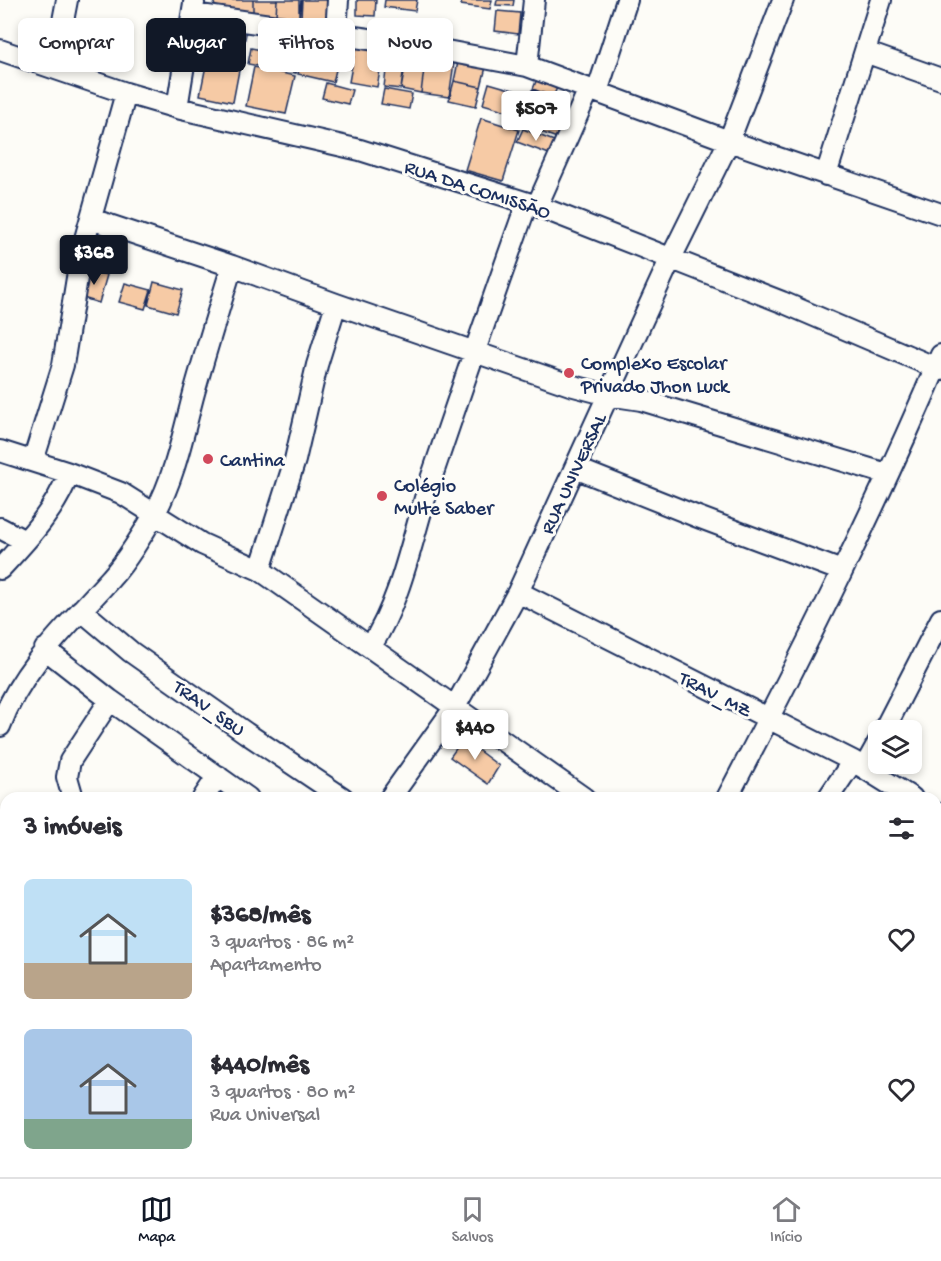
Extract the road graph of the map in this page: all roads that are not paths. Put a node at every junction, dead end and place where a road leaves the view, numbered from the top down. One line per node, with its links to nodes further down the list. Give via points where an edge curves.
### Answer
1 (67, 0): 8 (street)
2 (338, 0): 9 (street)
3 (534, 0): 15 (street)
4 (627, 0): 18 (street)
5 (783, 0): 21 (street, RUA UNIVERSAL)
6 (881, 0): 13 (street)
7 (194, 7): 10 (street); 20 (street)
8 (64, 18)
9 (337, 18)
10 (258, 19)
11 (355, 37): 15 (street)
12 (0, 50): 14 (street, RUA DA COMISSÃO)
13 (865, 51): 17 (street); 22 (street)
14 (18, 56)
15 (527, 66): 18 (street)
16 (66, 72): 19 (street, RUA DA COMISSÃO)
17 (941, 79)
18 (593, 91): 21 (street); 23 (street)
19 (126, 93): 20 (street, RUA DA COMISSÃO); 25 (street)
20 (177, 108): 23 (street, RUA DA COMISSÃO, via 360,150)
21 (729, 141): 22 (street); 26 (street, RUA UNIVERSAL)
22 (826, 175): 24 (street)
23 (532, 205): 26 (street, RUA DA COMISSÃO); 29 (street)
24 (941, 214)
25 (91, 219): 27 (street); 33 (street, via 81,253 63,365)
26 (670, 260): 30 (street, RUA DA COMISSÃO); 31 (street, RUA UNIVERSAL)
27 (232, 266): 28 (street); 37 (street, via 171,480)
28 (336, 304): 29 (street); 41 (street, via 295,460)
29 (473, 351): 31 (street); 46 (street, via 392,608)
30 (939, 364): 36 (street)
31 (608, 395): 34 (street, RUA UNIVERSAL); 36 (street, via 641,400)
32 (0, 451): 33 (street)
33 (33, 461): 35 (street)
34 (575, 468): 42 (street); 43 (street, RUA UNIVERSAL)
35 (69, 473): 37 (street, via 121,493); 39 (street, via 64,487)
36 (887, 474): 42 (street)
37 (154, 514): 41 (street, via 201,544); 44 (street, via 113,576)
38 (0, 528): 39 (street)
39 (25, 541): 40 (street)
40 (0, 569)
41 (260, 570): 46 (street)
42 (842, 571): 50 (street)
43 (518, 592): 49 (street, RUA UNIVERSAL); 50 (street, TRAV_MZ)
44 (81, 610): 47 (street); 59 (street, TRAV_SBU, via 131,651)
45 (941, 619): 51 (street)
46 (371, 646): 49 (street)
47 (45, 650): 48 (street); 52 (street, via 8,705)
48 (110, 700): 55 (street); 56 (street, via 70,761 67,777)
49 (455, 707): 60 (street, RUA UNIVERSAL); 61 (street)
50 (768, 719): 54 (street, TRAV_MZ); 62 (street)
51 (889, 720)
52 (0, 726)
53 (868, 754): 54 (street)
54 (859, 765): 63 (street); 64 (street, TRAV_MZ)
55 (218, 776): 57 (street); 58 (street)
56 (71, 792)
57 (207, 792)
58 (240, 792)
59 (334, 792)
60 (394, 792)
61 (575, 792)
62 (730, 792)
63 (834, 792)
64 (902, 792)

